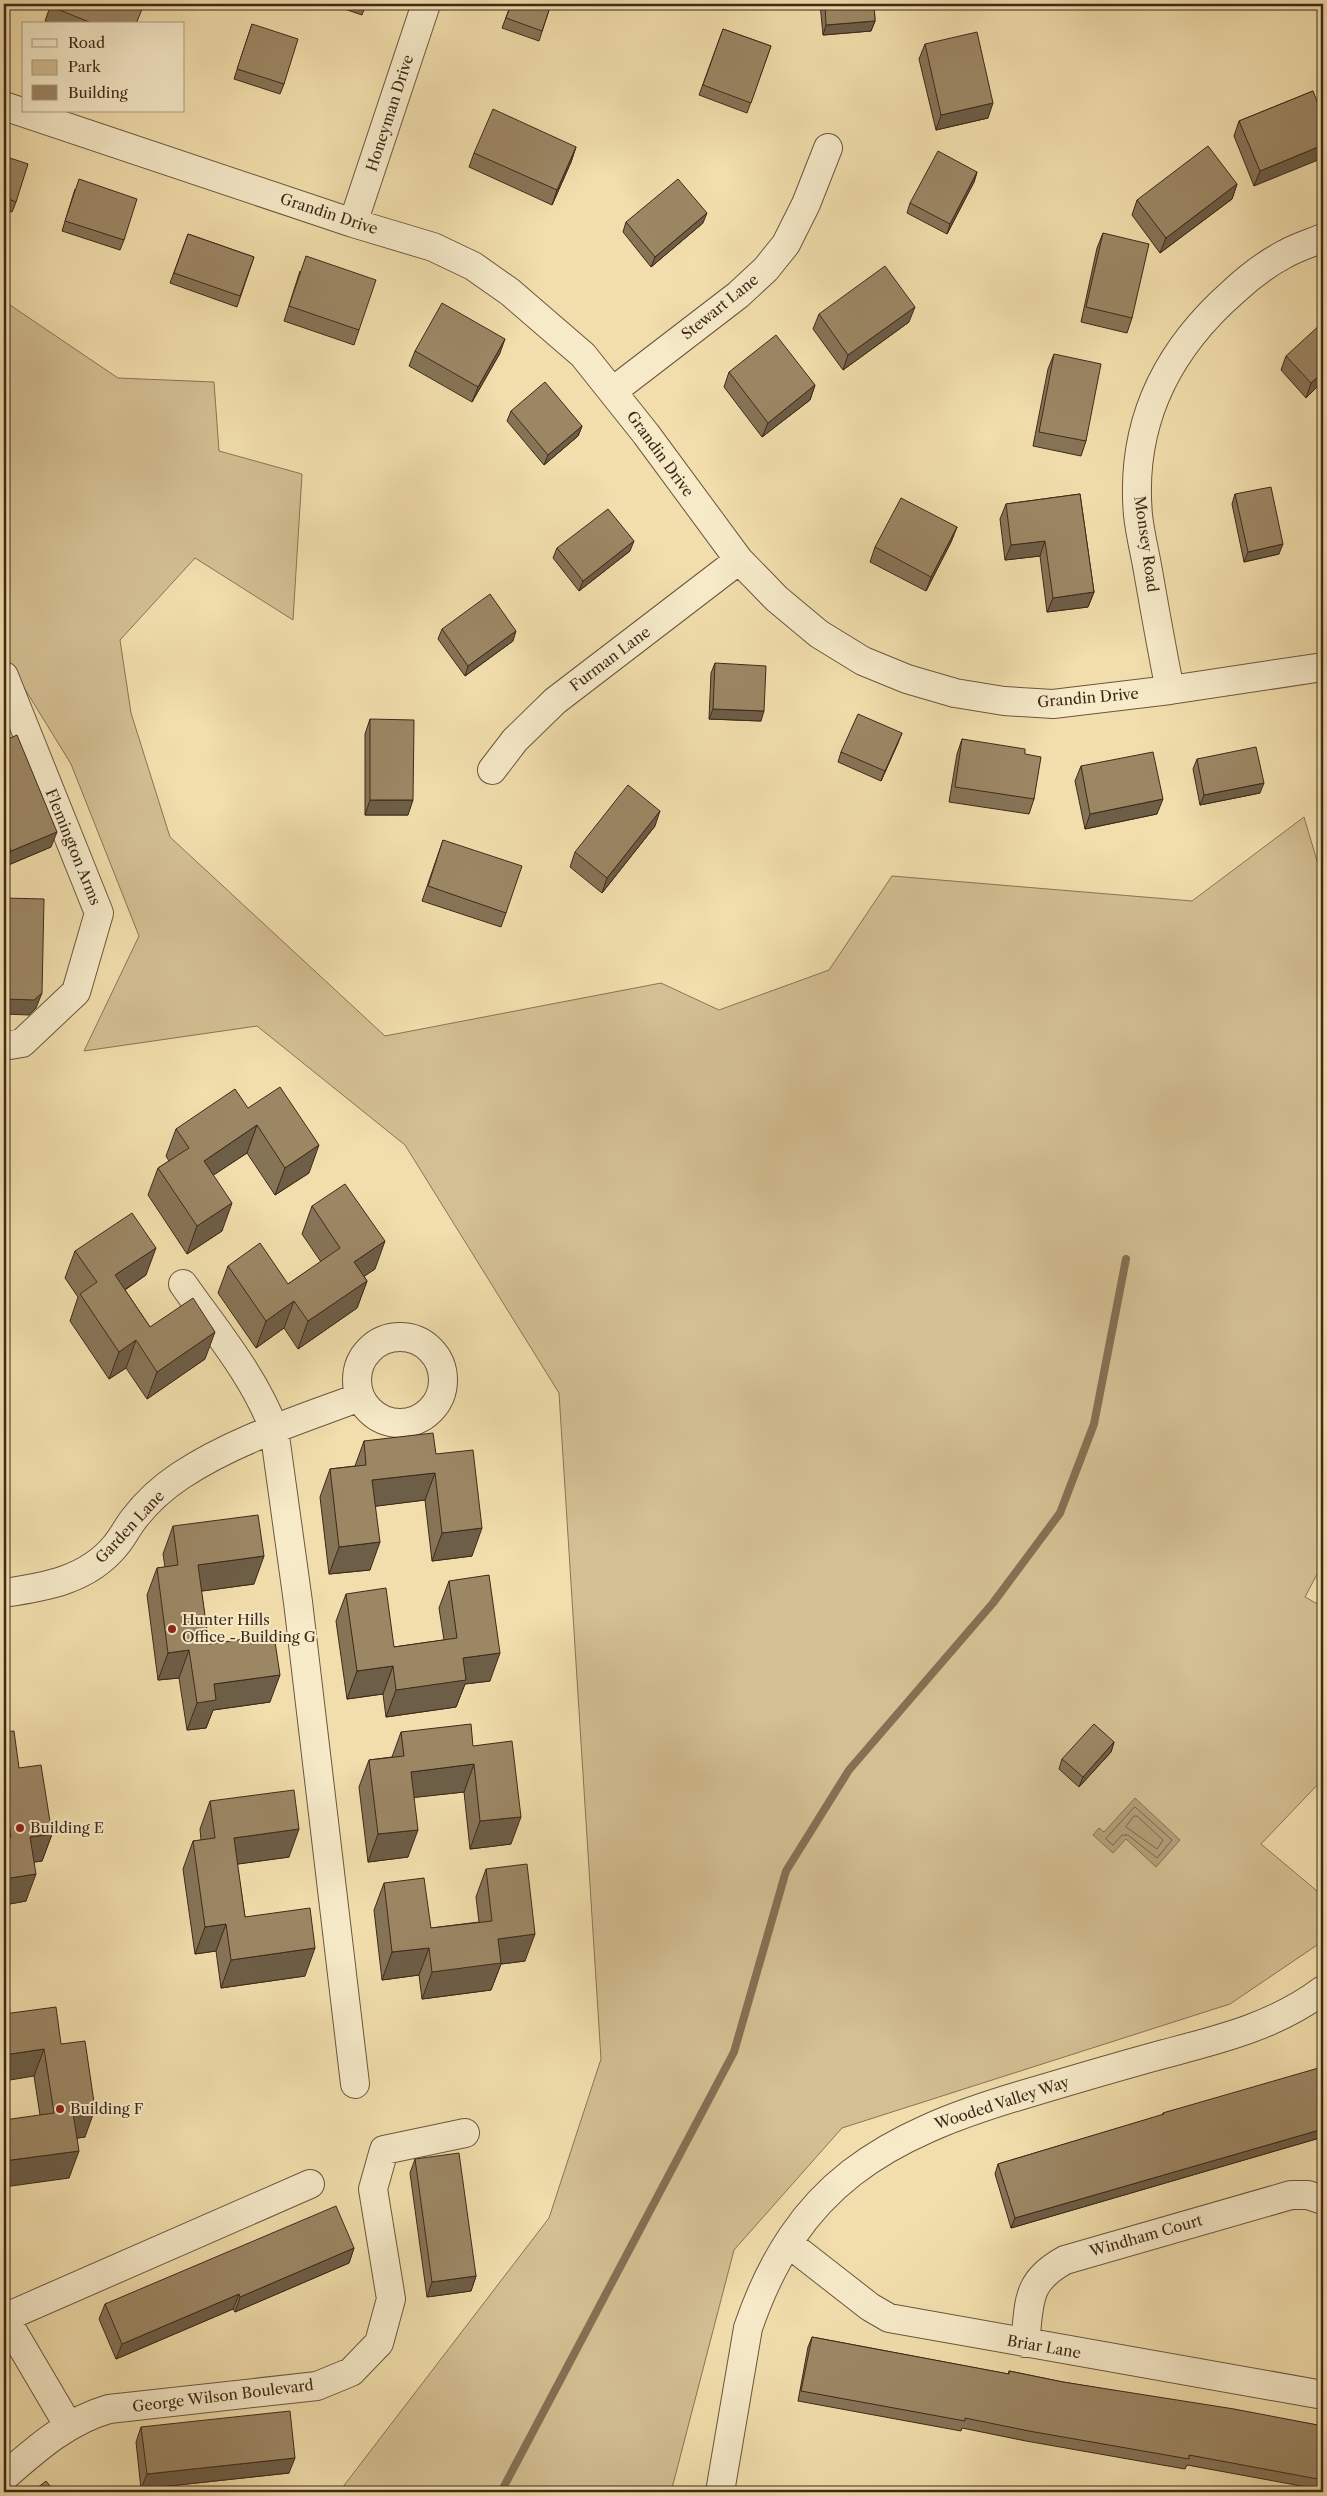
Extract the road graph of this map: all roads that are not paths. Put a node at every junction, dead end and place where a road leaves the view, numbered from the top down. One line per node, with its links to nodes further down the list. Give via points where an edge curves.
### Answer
1 (426, 4): 4 (street, Honeyman Drive)
2 (4, 106): 4 (street, Grandin Drive)
3 (828, 148): 6 (street, Stewart Lane, via 786,244 766,269 738,295)
4 (353, 223): 6 (street, Grandin Drive, via 433,247 473,266 510,292 583,355)
5 (1323, 238): 10 (street, Monsey Road, via 1285,253 1223,300 1194,330 1171,362 1154,397 1143,435 1138,516)
6 (613, 391): 7 (street, Grandin Drive)
7 (739, 560): 10 (street, Grandin Drive, via 777,599 819,634 863,661 907,679 955,693 1052,704); 11 (street, Furman Lane, via 555,701 515,740)
8 (1323, 667): 10 (street, Grandin Drive)
9 (4, 676): 12 (street, Flemington Arms, via 99,913 76,992 22,1043)
10 (1170, 690)
11 (492, 770)
12 (4, 1046)
13 (183, 1284): 15 (street, via 251,1380)
14 (360, 1397): 15 (street, Garden Lane)
15 (274, 1429): 16 (street, Garden Lane, via 206,1460 179,1477 150,1501 116,1546 96,1565 47,1586); 18 (street, via 298,1602)
16 (4, 1592)
17 (1323, 1990): 22 (street, Wooded Valley Way, via 1288,2014 1262,2026 957,2115 906,2137 865,2162 834,2187)
18 (355, 2084)
19 (466, 2133): 26 (street, George Wilson Boulevard, via 384,2150 373,2189 391,2298 379,2343 351,2372 317,2386 109,2409)
20 (310, 2184): 23 (street)
21 (1323, 2200): 24 (street, Windham Court, via 1308,2195 1291,2195 1065,2260 1047,2270 1037,2282 1031,2297)
22 (788, 2243): 24 (street, Briar Lane, via 870,2307 890,2318); 28 (street, Wooded Valley Way, via 768,2277 748,2328)
23 (5, 2318): 26 (street)
24 (1025, 2343): 25 (street, Briar Lane)
25 (1323, 2395)
26 (68, 2425): 27 (street, George Wilson Boulevard)
27 (4, 2477)
28 (720, 2492)

